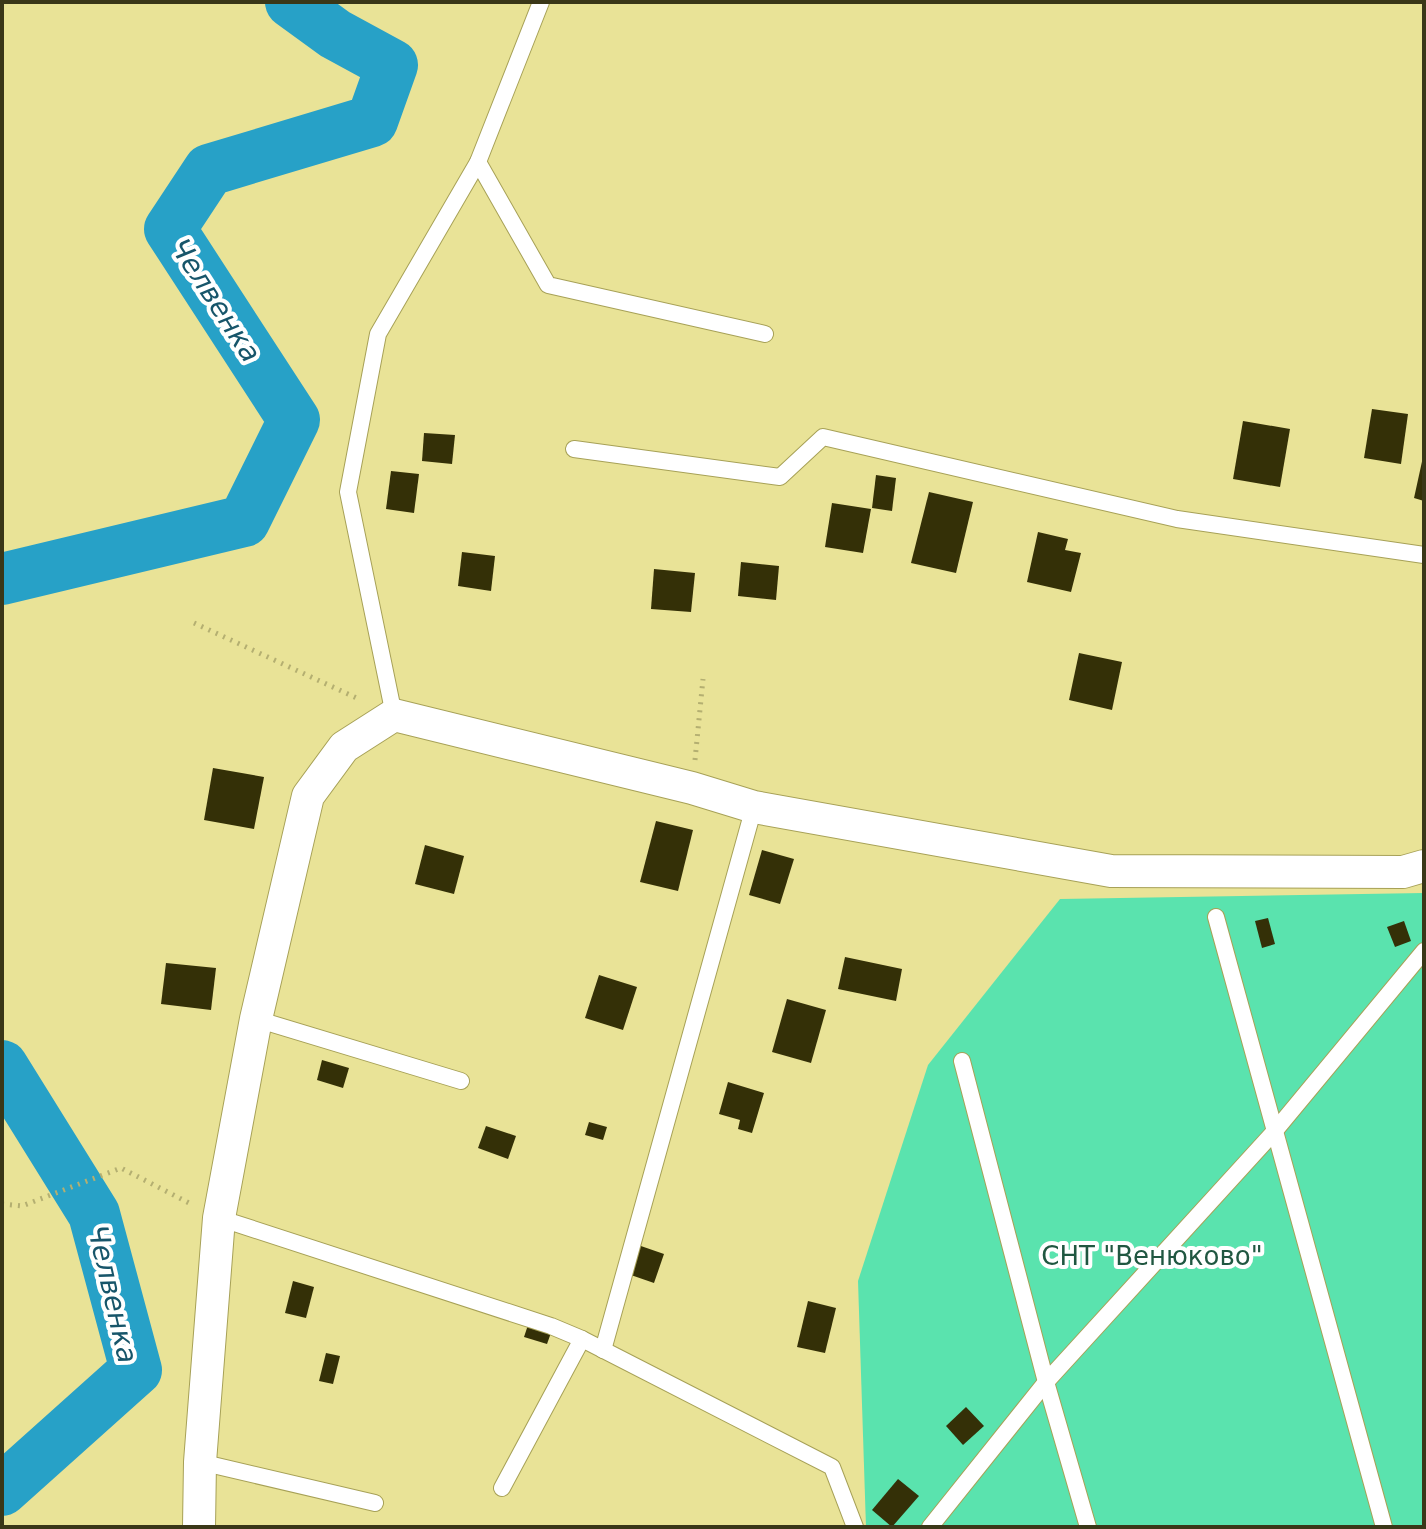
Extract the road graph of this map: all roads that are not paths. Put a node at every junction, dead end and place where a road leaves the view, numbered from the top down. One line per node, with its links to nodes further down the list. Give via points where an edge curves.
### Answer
1 (541, 2): 2 (lane)
2 (478, 162): 3 (lane, via 548,285); 6 (lane, via 378,334 348,492)
3 (765, 334)
4 (574, 449): 5 (lane, via 780,477 823,437 1177,519)
5 (1424, 555)
6 (394, 715): 7 (street); 11 (street, via 344,747 308,796)
7 (754, 807): 8 (street, via 1111,871 1403,872); 17 (lane)
8 (1424, 866)
9 (1216, 917): 14 (lane)
10 (1424, 951): 14 (lane)
11 (256, 1019): 13 (lane); 15 (street)
12 (962, 1061): 18 (lane)
13 (461, 1081)
14 (1274, 1132): 18 (lane); 26 (lane)
15 (219, 1218): 16 (lane); 19 (street)
16 (582, 1339): 17 (lane); 20 (lane)
17 (603, 1350): 23 (lane, via 832,1467)
18 (1046, 1382): 24 (lane); 25 (lane)
19 (200, 1462): 21 (lane); 22 (street)
20 (502, 1488)
21 (375, 1503)
22 (199, 1527)
23 (855, 1527)
24 (930, 1527)
25 (1088, 1527)
26 (1384, 1527)

